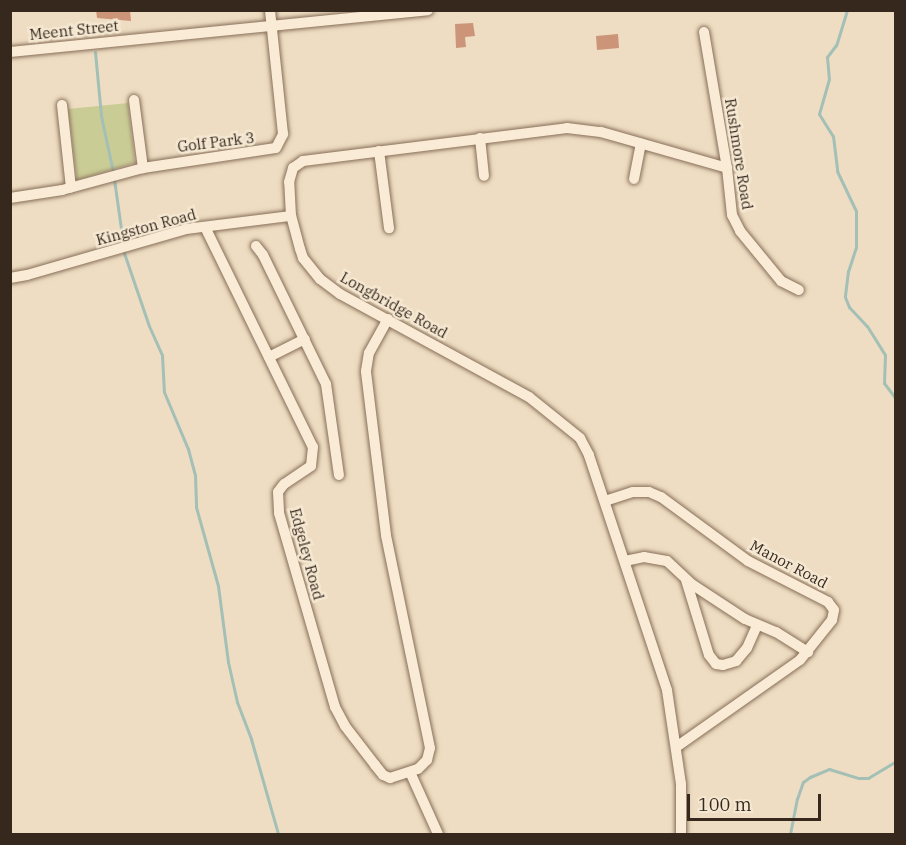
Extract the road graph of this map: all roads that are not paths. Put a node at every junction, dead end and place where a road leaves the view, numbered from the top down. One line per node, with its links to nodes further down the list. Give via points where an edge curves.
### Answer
1 (270, 10): 3 (street)
2 (428, 10): 3 (street, Meent Street)
3 (272, 26): 5 (street, Meent Street); 11 (street, Golf Park 3, via 283,135 280,143 267,150)
4 (704, 32): 12 (street, Rushmore Road)
5 (10, 52)
6 (134, 100): 11 (street)
7 (62, 105): 15 (street)
8 (480, 138): 9 (street, Longbridge Road, via 578,128); 10 (street, Longbridge Road); 13 (street)
9 (641, 144): 12 (street, Longbridge Road); 14 (street)
10 (380, 151): 17 (street, Longbridge Road, via 297,164 289,182); 19 (street)
11 (143, 168): 15 (street, Golf Park 3)
12 (727, 168): 22 (street, Rushmore Road, via 735,222 781,281)
13 (483, 176)
14 (634, 179)
15 (71, 188): 16 (street, Golf Park 3)
16 (10, 198)
17 (291, 216): 18 (street, Kingston Road); 23 (street, Longbridge Road, via 303,258 314,273 330,288)
18 (205, 226): 21 (street, Kingston Road); 25 (street, Edgeley Road)
19 (388, 228)
20 (256, 246): 24 (street)
21 (10, 278)
22 (799, 290)
23 (388, 319): 27 (street, Longbridge Road, via 529,397 572,430 589,455); 33 (street, via 369,354 366,371 386,535 429,748 427,760)
24 (305, 339): 25 (street); 26 (street, via 327,384)
25 (268, 357): 33 (street, Edgeley Road, via 313,447 311,466 284,484 277,501 332,698 345,726 383,775 390,778)
26 (339, 475)
27 (605, 501): 28 (street, Longbridge Road); 31 (street, Manor Road, via 633,492 661,497 748,561 828,602 834,610 832,620)
28 (625, 561): 29 (street, via 667,561); 32 (street, Longbridge Road, via 663,675)
29 (686, 580): 30 (street); 30 (street, via 709,655 716,664 736,661)
30 (757, 626): 31 (street, via 776,632)
31 (808, 652): 32 (street, Manor Road)
32 (676, 747): 35 (street, Longbridge Road)
33 (410, 772): 34 (street)
34 (438, 834)
35 (681, 834)

